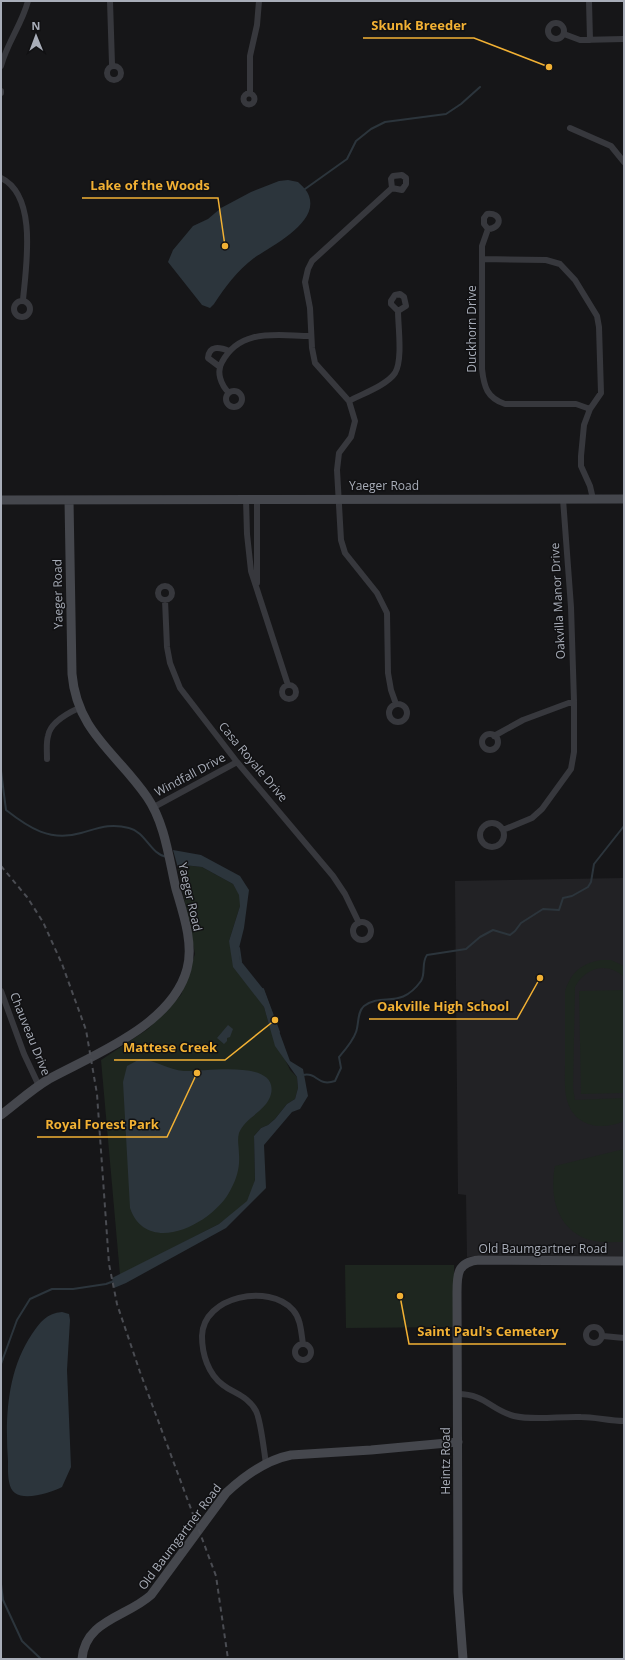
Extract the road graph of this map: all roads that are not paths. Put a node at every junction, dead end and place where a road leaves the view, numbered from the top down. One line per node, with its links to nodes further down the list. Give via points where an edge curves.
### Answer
1 (28, 1): 9 (street)
2 (110, 1): 8 (street)
3 (259, 1): 10 (street, via 250,56)
4 (589, 1): 7 (street)
5 (564, 34): 7 (street, via 580,40)
6 (624, 39): 7 (street)
7 (590, 40)
8 (112, 64)
9 (1, 66)
10 (250, 93)
11 (570, 128): 12 (street, via 611,146)
12 (624, 162)
13 (1, 178): 17 (street, via 14,187 23,209 27,240)
14 (392, 188): 19 (street, via 310,265 305,282 310,308)
15 (488, 229): 16 (street, Duckhorn Drive, via 482,246)
16 (483, 260): 24 (street, via 546,260 560,264 575,280 597,316 599,327 601,393); 24 (street, Duckhorn Drive, via 482,369 485,388 489,394 505,404 576,404)
17 (23, 300)
18 (398, 310): 23 (street, via 399,358 395,373 377,387)
19 (311, 336): 20 (street, via 259,336 243,340); 23 (street, via 315,363)
20 (229, 351): 21 (street); 21 (street, via 216,347 208,352 208,358)
21 (220, 367): 22 (street, via 220,376)
22 (228, 393)
23 (349, 401): 25 (street, via 355,421 351,437 339,453)
24 (590, 409): 29 (street, via 584,425 581,466)
25 (338, 498): 27 (street, Yaeger Road); 28 (street, Yaeger Road); 37 (street, via 341,540 345,553 377,593 386,613 388,673)
26 (246, 499): 27 (street, Yaeger Road); 32 (street, Yaeger Road); 33 (street, via 248,552)
27 (257, 499): 33 (street)
28 (563, 499): 29 (street, Yaeger Road); 36 (street, Oakvilla Manor Drive, via 571,607)
29 (593, 499): 30 (street, Yaeger Road)
30 (624, 499)
31 (1, 500): 32 (street)
32 (69, 500): 38 (street, Yaeger Road, via 72,674)
33 (257, 589): 35 (street)
34 (165, 600): 41 (street, Casa Royale Drive, via 166,647 180,688)
35 (288, 685)
36 (574, 701): 39 (street, via 523,720); 43 (street, Oakvilla Manor Drive, via 574,752 571,769 542,809 532,818)
37 (396, 704)
38 (78, 708): 40 (street, via 50,729); 42 (street, Yaeger Road, via 97,738)
39 (494, 736)
40 (47, 759)
41 (237, 762): 42 (street, Windfall Drive); 44 (street, Casa Royale Drive, via 333,876)
42 (154, 807): 46 (street, Yaeger Road, via 171,866 188,945 187,969 175,995 156,1015 118,1043)
43 (503, 830): 43 (street, via 495,823 487,824 480,833 481,841 487,847 499,846 504,839)
44 (359, 923)
45 (1, 991): 46 (street, Chauveau Drive, via 24,1054)
46 (39, 1086): 47 (street, Yaeger Road)
47 (1, 1115)
48 (624, 1260): 49 (street, Old Baumgartner Road, via 479,1260)
49 (463, 1266): 53 (street, Heintz Road, via 457,1280)
50 (603, 1336): 51 (street)
51 (624, 1338)
52 (303, 1344): 56 (street, via 300,1322 293,1310 282,1300 269,1296 227,1302 216,1308 204,1325 202,1343 207,1363 217,1380 242,1395 257,1412)
53 (458, 1394): 54 (street, via 481,1398 513,1416 583,1417); 55 (street, Heintz Road)
54 (624, 1421)
55 (458, 1442): 56 (street, Old Baumgartner Road, via 291,1455); 58 (street, Heintz Road, via 458,1592)
56 (266, 1464): 57 (street, Old Baumgartner Road, via 241,1480 226,1494 152,1595 95,1630 86,1642)
57 (82, 1659)
58 (463, 1659)

